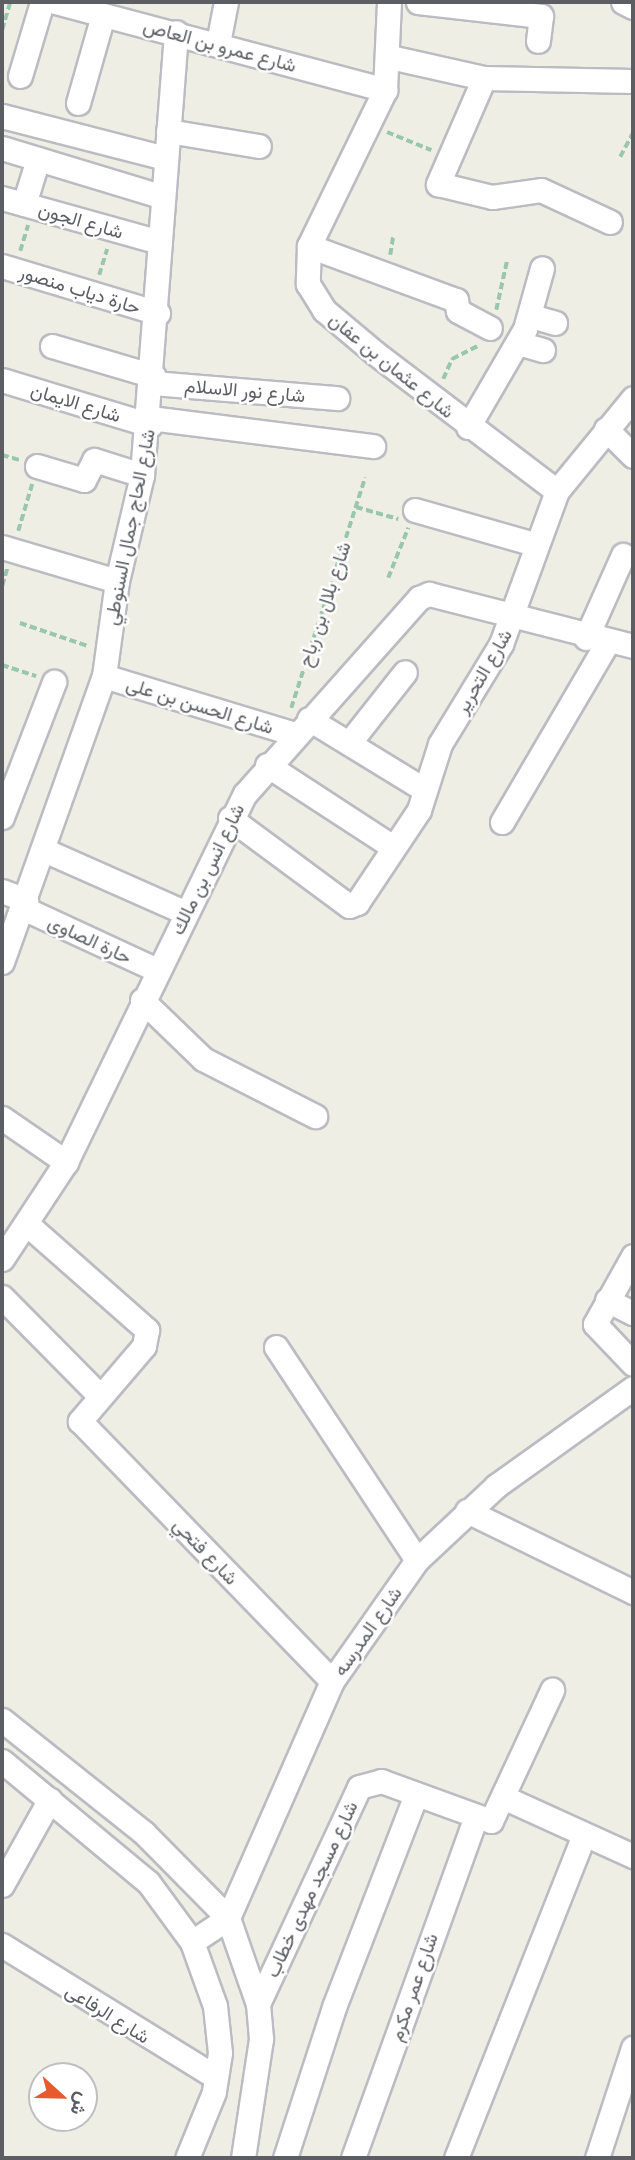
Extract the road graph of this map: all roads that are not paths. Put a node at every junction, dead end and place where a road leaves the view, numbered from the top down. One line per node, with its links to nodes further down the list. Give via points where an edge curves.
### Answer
1 (42, 2): 13 (street)
2 (55, 2): 8 (street, شارع عمرو بن العاص)
3 (226, 2): 11 (street)
4 (388, 2): 12 (street, شارع عثمان بن عفان)
5 (418, 2): 10 (street, via 541,16)
6 (623, 2): 7 (street)
7 (633, 7)
8 (112, 11): 9 (street, شارع عمرو بن العاص); 17 (street)
9 (176, 32): 11 (street, شارع عمرو بن العاص); 19 (street, شارع الحاج جمال السنوطي)
10 (538, 41)
11 (218, 43): 16 (street, شارع عمرو بن العاص)
12 (390, 57): 14 (street); 16 (street, شارع عثمان بن عفان)
13 (20, 76)
14 (484, 78): 15 (street); 27 (street, via 446,156 440,184 492,197 541,191)
15 (633, 81)
16 (385, 90): 29 (street, شارع عثمان بن عفان)
17 (78, 103)
18 (2, 116): 22 (street)
19 (168, 131): 20 (street); 22 (street, شارع الحاج جمال السنوطي)
20 (259, 146)
21 (2, 148): 23 (street)
22 (166, 158): 24 (street, شارع الحاج جمال السنوطي)
23 (38, 159): 24 (street); 26 (street)
24 (163, 197): 28 (street, شارع الحاج جمال السنوطي)
25 (2, 198): 26 (street, شارع الجون)
26 (29, 205): 28 (street, شارع الجون)
27 (610, 222)
28 (160, 242): 32 (street, شارع الحاج جمال السنوطي)
29 (309, 246): 35 (street, via 456,300 458,311); 44 (street, شارع عثمان بن عفان, via 308,284 319,304)
30 (8, 267): 32 (street, حارة دياب منصور)
31 (542, 268): 33 (street)
32 (158, 313): 39 (street, شارع الحاج جمال السنوطي)
33 (531, 316): 34 (street); 36 (street)
34 (555, 323)
35 (490, 328)
36 (517, 343): 38 (street); 44 (street)
37 (52, 346): 39 (street, شارع نور الاسلام)
38 (543, 350)
39 (154, 379): 41 (street, شارع نور الاسلام); 43 (street, شارع الحاج جمال السنوطي)
40 (2, 380): 43 (street, شارع الايمان)
41 (337, 398)
42 (633, 398): 45 (street, شارع التحرير)
43 (150, 421): 46 (street, شارع الايمان); 49 (street, شارع الحاج جمال السنوطي)
44 (468, 427): 50 (street, شارع عثمان بن عفان)
45 (606, 429): 47 (street); 50 (street, شارع التحرير)
46 (373, 446)
47 (633, 457)
48 (37, 466): 49 (street, via 84,480 94,460)
49 (142, 475): 55 (street, شارع الحاج جمال السنوطي)
50 (557, 491): 52 (street, شارع التحرير)
51 (415, 510): 52 (street)
52 (534, 544): 56 (street, شارع التحرير)
53 (7, 548): 55 (street)
54 (623, 555): 57 (street)
55 (117, 581): 59 (street, شارع الحاج جمال السنوطي)
56 (514, 617): 57 (street, شارع انس بن مالك); 62 (street, شارع انس بن مالك, via 425,595); 65 (street, شارع التحرير, via 440,744)
57 (597, 639): 58 (street, شارع انس بن مالك); 68 (street)
58 (633, 646)
59 (105, 664): 62 (street, شارع الحسن بن على); 70 (street, شارع الحاج جمال السنوطي)
60 (405, 672): 63 (street)
61 (54, 682): 66 (street)
62 (296, 728): 63 (street, شارع الحسن بن على); 64 (street, شارع انس بن مالك)
63 (349, 743): 65 (street, شارع الحسن بن على)
64 (267, 765): 67 (street, شارع انس بن مالك); 69 (street)
65 (425, 790): 69 (street, شارع التحرير)
66 (2, 817)
67 (230, 818): 69 (street, شارع التحرير, via 349,906); 73 (street, شارع انس بن مالك)
68 (502, 822)
69 (393, 847)
70 (44, 850): 72 (street, شارع الحاج جمال السنوطي); 73 (street)
71 (2, 891): 72 (street, حارة الصاوى)
72 (24, 904): 74 (street, شارع الحاج جمال السنوطي); 75 (street, حارة الصاوى)
73 (186, 913): 75 (street, شارع انس بن مالك)
74 (4, 950)
75 (157, 970): 76 (street, شارع انس بن مالك)
76 (142, 1000): 77 (street, via 203,1059); 79 (street, شارع انس بن مالك)
77 (315, 1116)
78 (2, 1118): 79 (street)
79 (66, 1162): 80 (street, شارع انس بن مالك)
80 (28, 1224): 82 (street, شارع انس بن مالك); 89 (street, via 147,1330 144,1346)
81 (633, 1256): 84 (street)
82 (2, 1259)
83 (2, 1297): 89 (street)
84 (607, 1300): 85 (street); 87 (street, via 595,1330)
85 (633, 1313)
86 (276, 1347): 91 (street)
87 (633, 1364)
88 (633, 1388): 90 (street, شارع المدرسه)
89 (98, 1394): 93 (street, شارع فتحي, via 80,1421)
90 (467, 1511): 91 (street, شارع المدرسه); 92 (street)
91 (417, 1560): 93 (street, شارع المدرسه)
92 (633, 1592)
93 (332, 1681): 104 (street, شارع المدرسه)
94 (552, 1690): 98 (street, شارع عمر مكرم)
95 (2, 1720): 104 (street, via 144,1833)
96 (2, 1761): 99 (street)
97 (416, 1794): 100 (street, شارع مسجد مهدى خطاب); 107 (street, شارع مسجد مهدى خطاب, via 381,1781 359,1787); 112 (street, via 334,2007)
98 (503, 1797): 100 (street, شارع عمر مكرم); 101 (street)
99 (50, 1799): 103 (street); 105 (street, via 148,1882)
100 (483, 1819): 113 (street, شارع عمر مكرم)
101 (584, 1834): 102 (street); 114 (street)
102 (633, 1856)
103 (2, 1885)
104 (228, 1918): 105 (street); 107 (street)
105 (192, 1941): 109 (street, via 215,2006)
106 (2, 1945): 109 (street, شارع الرفاعى)
107 (258, 2004): 111 (street, via 261,2070)
108 (633, 2048): 115 (street)
109 (216, 2077): 110 (street)
110 (187, 2158)
111 (243, 2158)
112 (285, 2158)
113 (353, 2158)
114 (456, 2158)
115 (597, 2158)

